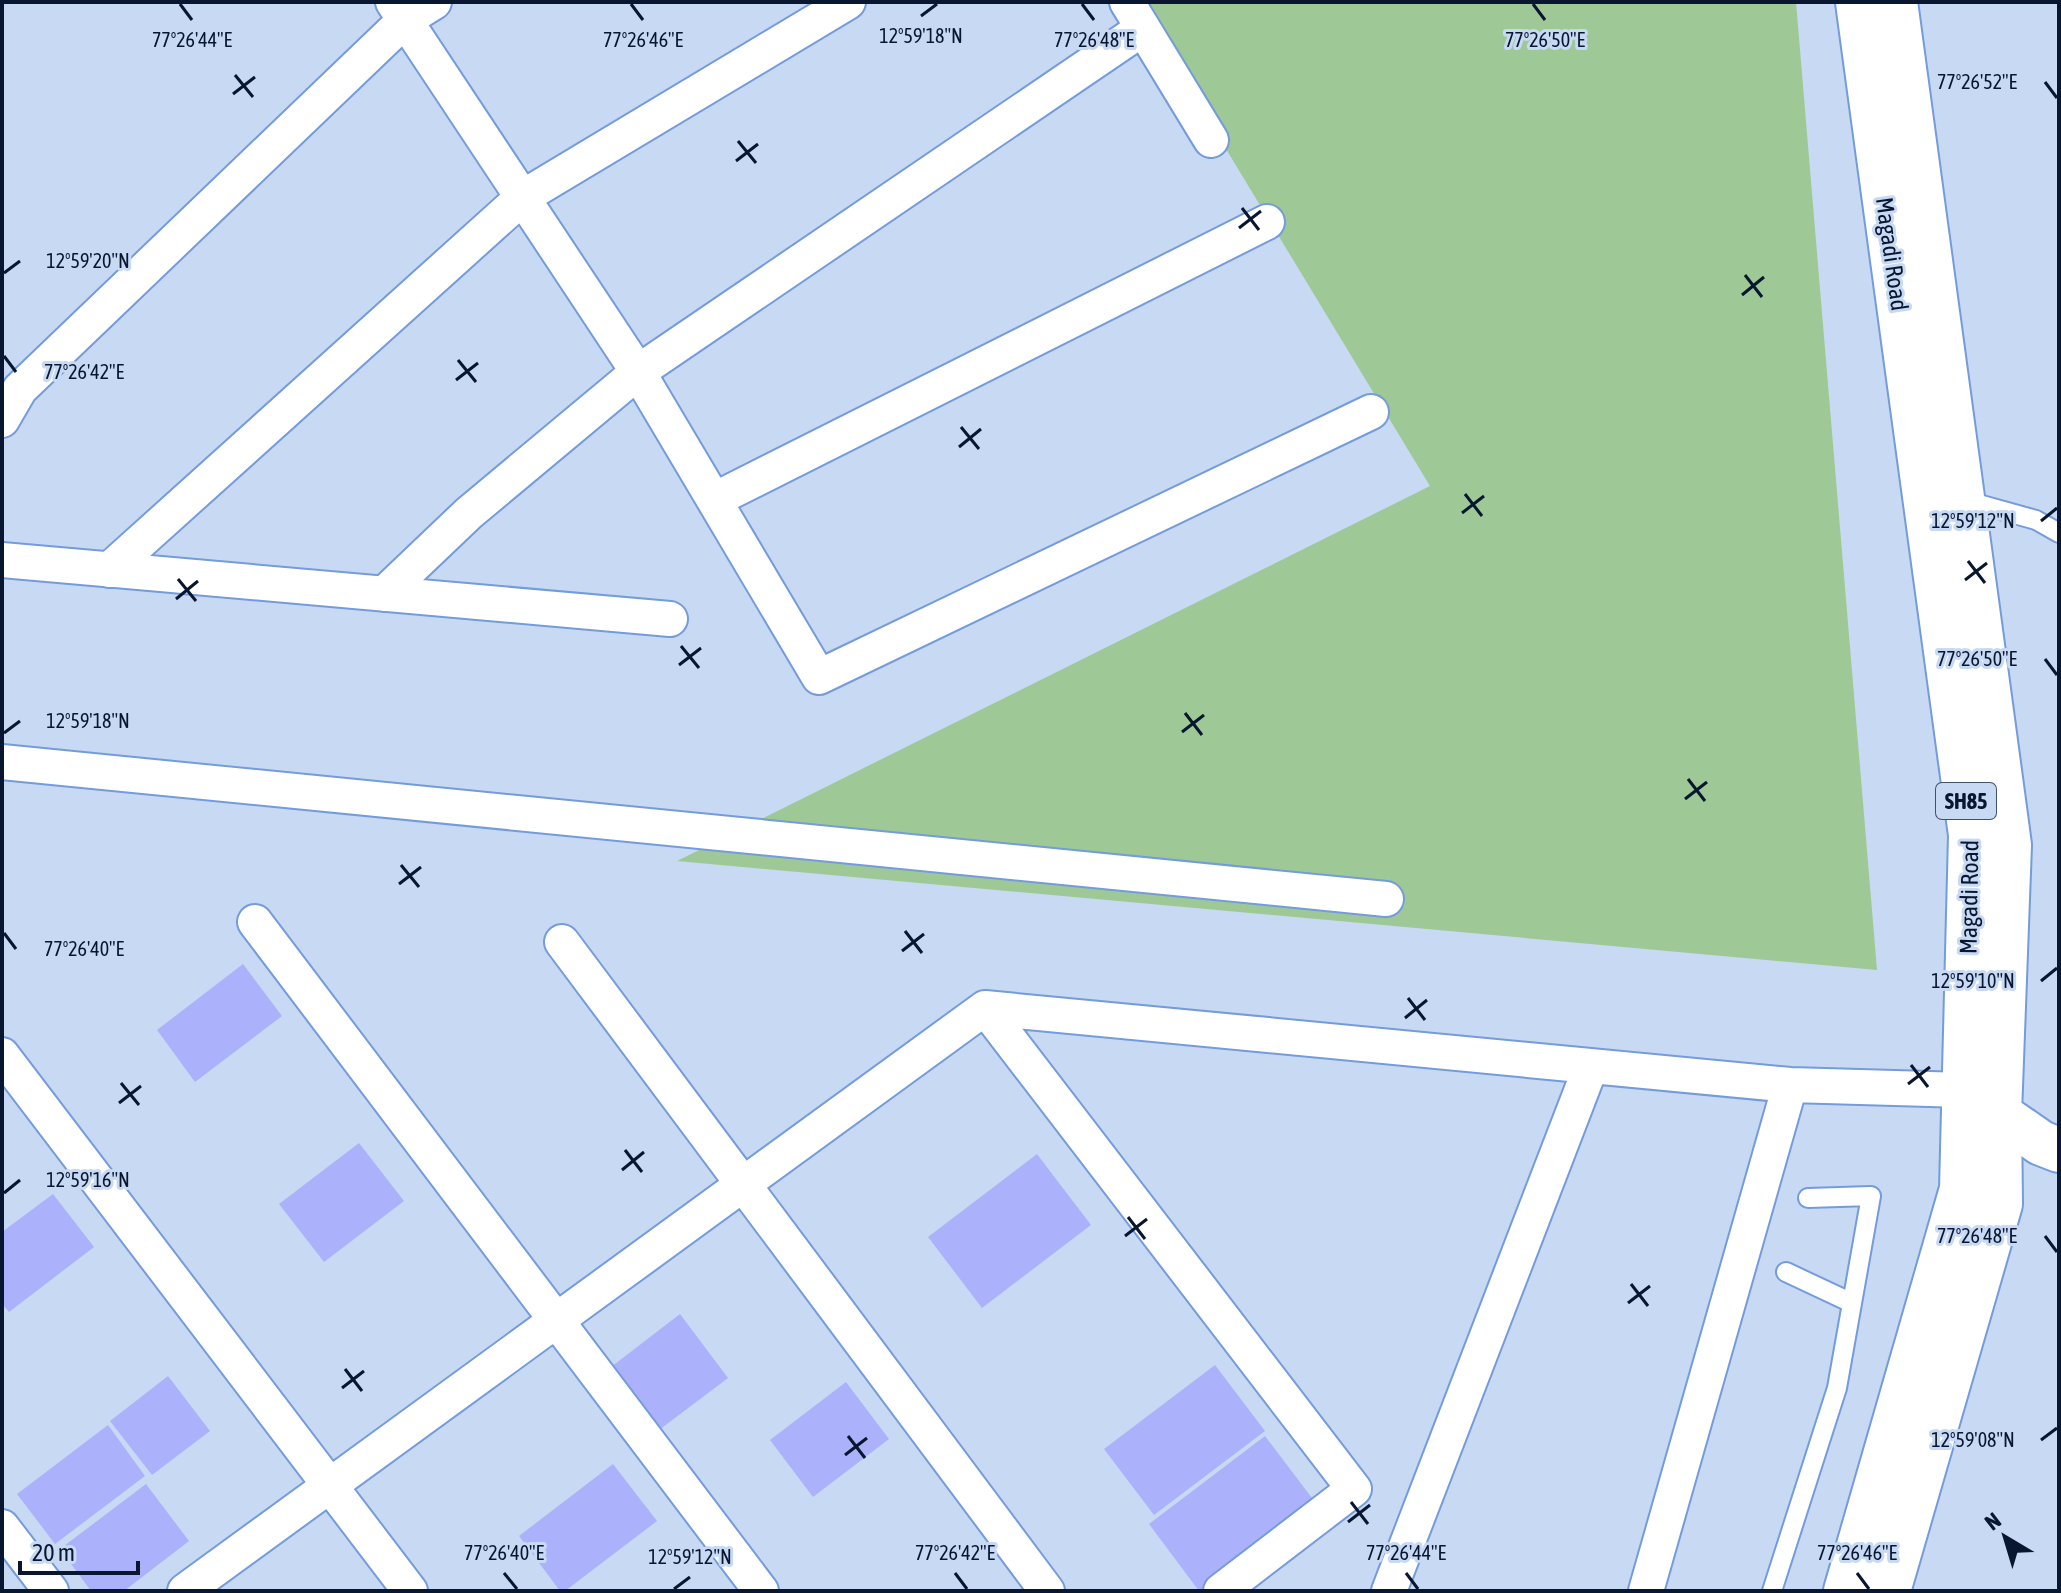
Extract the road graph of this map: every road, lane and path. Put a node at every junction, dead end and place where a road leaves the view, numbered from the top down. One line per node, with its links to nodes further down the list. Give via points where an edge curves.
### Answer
1 (434, 2): 5 (street)
2 (848, 2): 8 (street)
3 (1858, 2): 28 (main road, Magadi Road / SH85, via 1971,835)
4 (1895, 2): 13 (main road, Magadi Road / SH85)
5 (399, 11): 8 (street); 12 (street, via 20,389)
6 (1134, 16): 7 (street); 10 (street)
7 (1211, 140)
8 (523, 197): 10 (street); 17 (street)
9 (1267, 222): 14 (street)
10 (638, 372): 14 (street); 18 (street, via 469,513)
11 (1371, 412): 14 (street, via 819,677)
12 (2, 420)
13 (1962, 499): 15 (lane, via 2036,520); 28 (main road, Magadi Road / SH85, via 2009,845)
14 (714, 500)
15 (2059, 533)
16 (2, 560): 17 (street)
17 (109, 570): 18 (street)
18 (384, 594): 19 (street)
19 (670, 619)
20 (2, 762): 21 (street)
21 (1386, 899)
22 (255, 922): 34 (street)
23 (562, 942): 30 (street)
24 (985, 1008): 26 (street); 30 (street); 42 (street, via 1354,1489)
25 (2, 1055): 35 (street)
26 (1591, 1066): 27 (street); 43 (street)
27 (1790, 1085): 28 (street); 44 (street)
28 (1982, 1102): 29 (main road); 46 (main road, Magadi Road / SH85, via 1962,1189); 47 (main road, Magadi Road / SH85, via 2000,1204)
29 (2059, 1150)
30 (744, 1184): 34 (street); 41 (street)
31 (1808, 1198): 33 (lane, via 1871,1196)
32 (1786, 1272): 33 (lane)
33 (1852, 1303): 45 (lane, via 1837,1388)
34 (556, 1321): 35 (street); 40 (street)
35 (330, 1486): 38 (street); 39 (street)
36 (2, 1527): 37 (street)
37 (51, 1591)
38 (185, 1591)
39 (410, 1591)
40 (761, 1591)
41 (1047, 1591)
42 (1221, 1591)
43 (1389, 1591)
44 (1646, 1591)
45 (1772, 1591)
46 (1846, 1591)
47 (1888, 1591)

